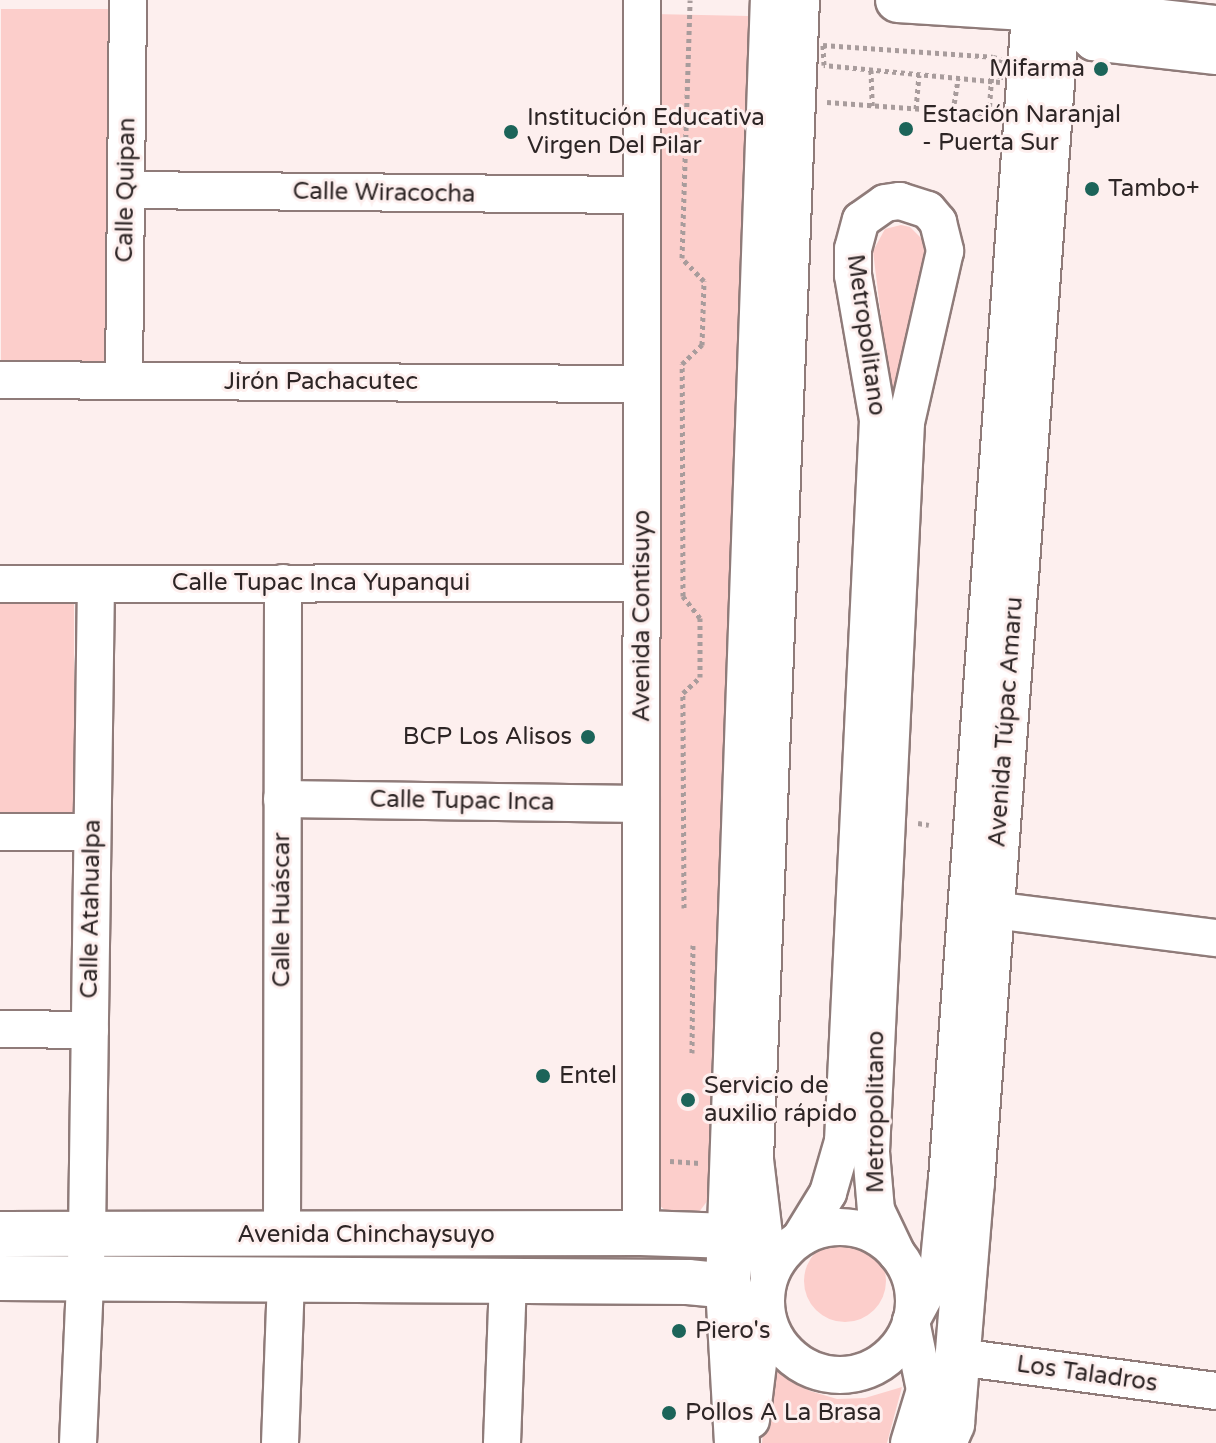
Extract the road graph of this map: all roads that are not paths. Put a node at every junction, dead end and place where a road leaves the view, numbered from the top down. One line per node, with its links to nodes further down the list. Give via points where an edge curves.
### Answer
1 (128, 0): 9 (street, Calle Quipan)
2 (642, 0): 10 (street, Avenida Contisuyo)
3 (773, 0): 30 (main road)
4 (801, 0): 30 (street, via 755,1159)
5 (898, 0): 6 (main road)
6 (1044, 4): 7 (main road); 8 (street, via 1093,42); 22 (main road, Avenida Túpac Amaru); 38 (street, via 938,1271)
7 (1216, 28)
8 (1216, 56)
9 (126, 190): 10 (street, Calle Wiracocha); 12 (street, Calle Quipan)
10 (642, 195): 13 (street, Avenida Contisuyo)
11 (0, 380): 12 (street, Jirón Pachacutec)
12 (124, 380): 13 (street, Jirón Pachacutec)
13 (641, 384): 15 (street, Avenida Contisuyo)
14 (283, 583): 15 (street, Calle Tupac Inca Yupanqui); 17 (street, Calle Tupac Inca Yupanqui); 18 (street, Calle Huáscar)
15 (642, 583): 19 (street, Avenida Contisuyo)
16 (0, 584): 17 (street, Calle Tupac Inca Yupanqui)
17 (96, 584): 21 (street, Calle Atahualpa)
18 (282, 799): 19 (street, Calle Tupac Inca); 32 (street, Calle Huáscar)
19 (641, 804): 26 (street, Avenida Contisuyo)
20 (0, 832): 21 (street)
21 (92, 832): 25 (street, Calle Atahualpa)
22 (993, 910): 23 (street); 39 (main road, Avenida Túpac Amaru)
23 (1216, 938)
24 (0, 1029): 25 (street)
25 (90, 1030): 28 (street, Calle Atahualpa)
26 (641, 1233): 29 (main road, Avenida Chinchaysuyo); 30 (main road, Avenida Chinchaysuyo)
27 (0, 1234): 28 (main road, Avenida Chinchaysuyo)
28 (87, 1235): 32 (main road, Avenida Chinchaysuyo); 34 (street, Calle Atahualpa)
29 (529, 1235): 32 (main road, Avenida Chinchaysuyo); 35 (main road, via 521,1260 464,1265)
30 (772, 1239): 31 (street, via 842,1227 881,1239); 31 (street, Metropolitano, via 828,1193 843,1141 878,420 853,249 861,220 885,203 900,201 928,210 944,236 945,251 906,423 871,1152 876,1210); 37 (main road); 37 (street, Metropolitano)
31 (897, 1254): 38 (street, Metropolitano, via 909,1274)
32 (284, 1257): 34 (main road, Avenida Chinchaysuyo); 35 (main road, Avenida Chinchaysuyo); 44 (street, Calle Huáscar)
33 (0, 1278): 34 (main road, Avenida Chinchaysuyo)
34 (85, 1278): 43 (street, Calle Atahualpa)
35 (453, 1279): 36 (main road, Avenida Chinchaysuyo)
36 (508, 1280): 37 (main road, Avenida Chinchaysuyo, via 688,1282); 45 (street)
37 (754, 1289): 38 (street, via 781,1345 810,1368 830,1374 851,1374 889,1356); 42 (street, via 753,1389); 42 (main road, via 735,1383)
38 (911, 1321): 46 (street, via 925,1390)
39 (958, 1357): 40 (street, Los Taladros); 41 (main road, Avenida Túpac Amaru)
40 (1216, 1391)
41 (949, 1437)
42 (740, 1440)
43 (78, 1443)
44 (280, 1443)
45 (502, 1443)
46 (909, 1443)

